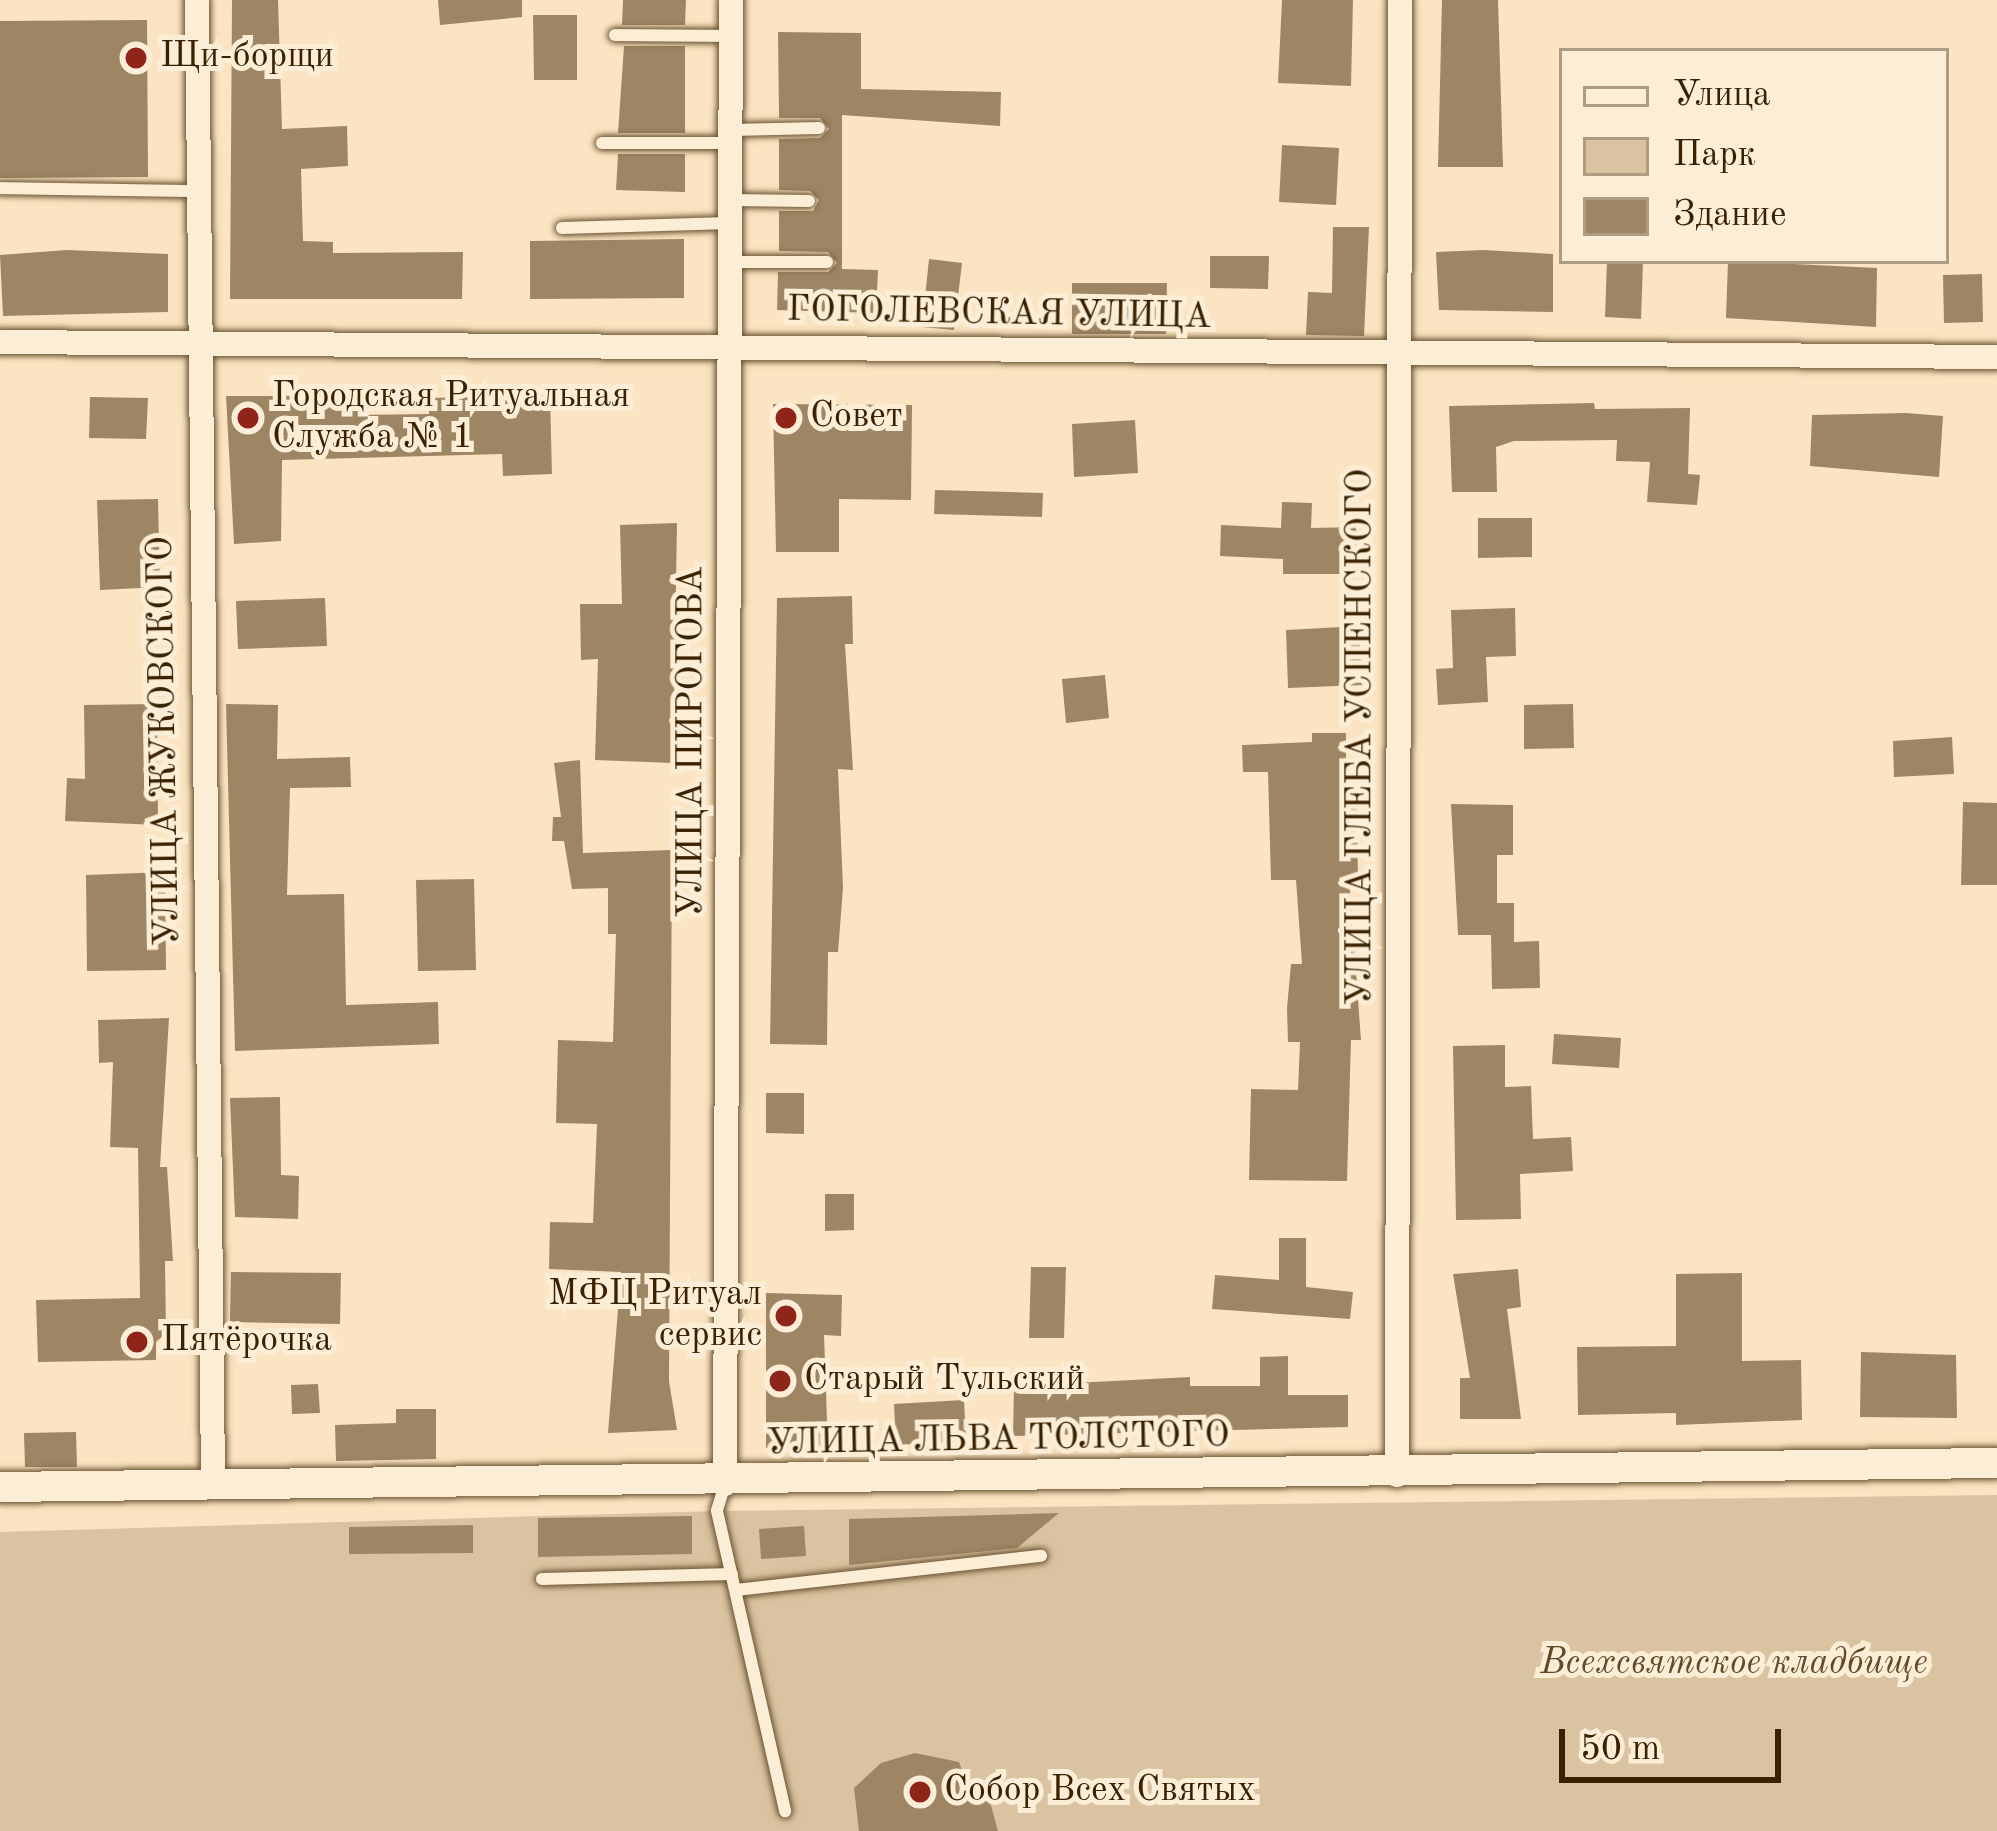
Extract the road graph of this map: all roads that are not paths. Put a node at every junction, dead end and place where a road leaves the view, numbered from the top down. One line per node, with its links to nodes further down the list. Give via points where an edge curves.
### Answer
1 (197, 0): 10 (street, УЛИЦА ЖУКОВСКОГО)
2 (731, 0): 5 (street, УЛИЦА ПИРОГОВА)
3 (1400, 0): 19 (street, УЛИЦА ГЛЕБА УСПЕНСКОГО)
4 (615, 34): 5 (lane)
5 (731, 36): 7 (street, УЛИЦА ПИРОГОВА)
6 (819, 128): 7 (lane)
7 (731, 136): 8 (lane); 12 (street, УЛИЦА ПИРОГОВА)
8 (602, 143)
9 (0, 188): 10 (lane)
10 (197, 191): 17 (street, УЛИЦА ЖУКОВСКОГО)
11 (809, 201): 12 (lane)
12 (731, 212): 13 (lane); 14 (street, УЛИЦА ПИРОГОВА)
13 (562, 228)
14 (730, 262): 15 (lane); 18 (street, УЛИЦА ПИРОГОВА)
15 (827, 262)
16 (0, 342): 17 (street, ГОГОЛЕВСКАЯ УЛИЦА)
17 (196, 344): 18 (street, ГОГОЛЕВСКАЯ УЛИЦА); 23 (street, УЛИЦА ЖУКОВСКОГО)
18 (729, 346): 19 (street, ГОГОЛЕВСКАЯ УЛИЦА); 24 (street, УЛИЦА ПИРОГОВА)
19 (1399, 356): 20 (street, ГОГОЛЕВСКАЯ УЛИЦА); 22 (street, УЛИЦА ГЛЕБА УСПЕНСКОГО)
20 (1997, 357)
21 (1997, 1463): 22 (street, УЛИЦА ЛЬВА ТОЛСТОГО)
22 (1397, 1475): 24 (street, УЛИЦА ЛЬВА ТОЛСТОГО)
23 (213, 1482): 24 (street, УЛИЦА ЛЬВА ТОЛСТОГО); 25 (street, УЛИЦА ЛЬВА ТОЛСТОГО)
24 (724, 1484): 27 (lane, via 717,1511)
25 (0, 1487)
26 (1041, 1556): 29 (lane)
27 (732, 1574): 28 (lane); 29 (lane)
28 (542, 1579)
29 (736, 1590): 30 (lane)
30 (785, 1811)

